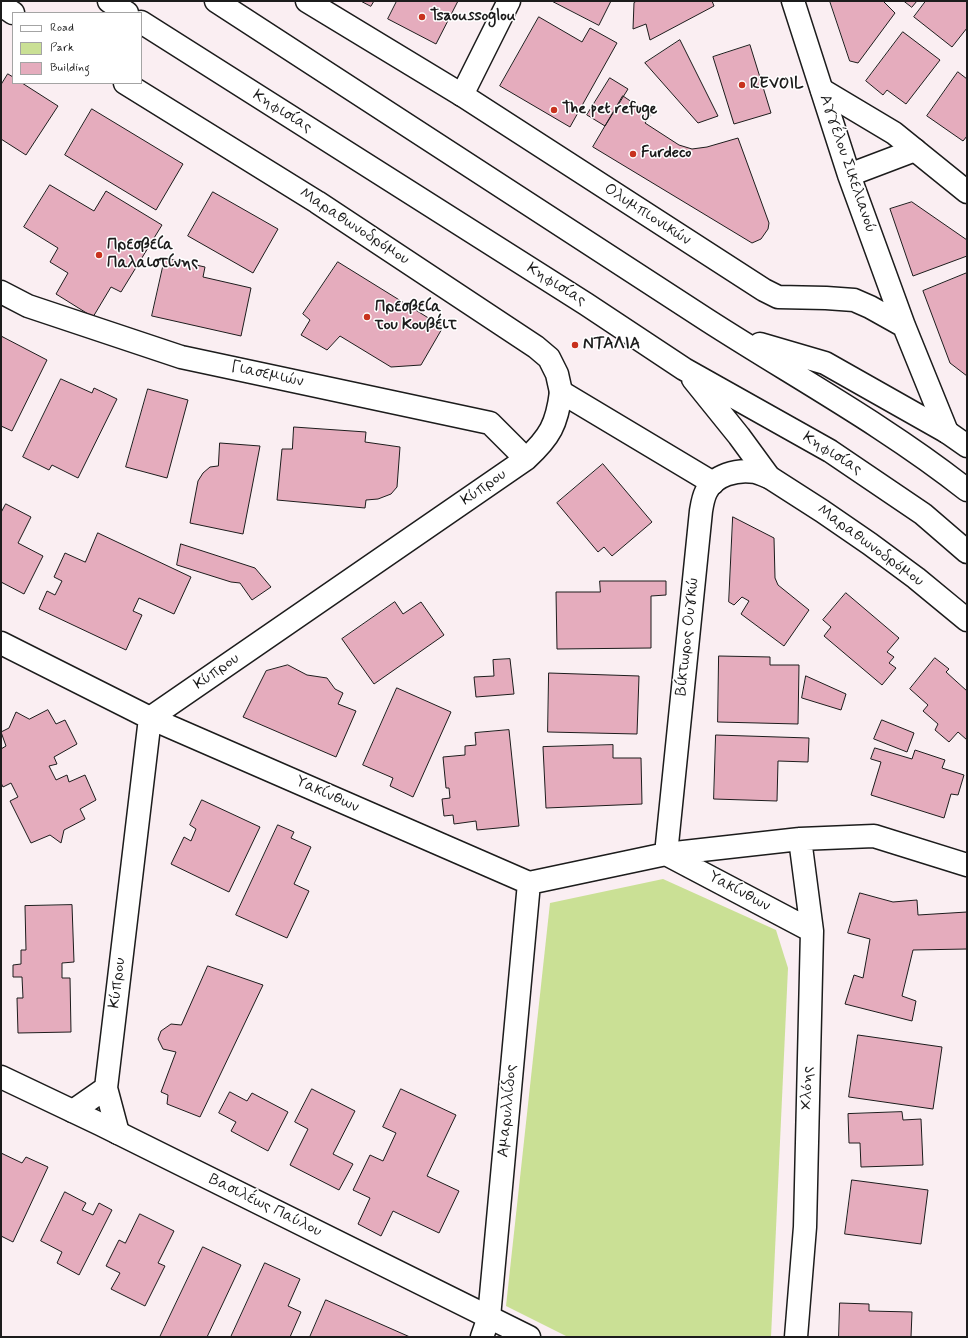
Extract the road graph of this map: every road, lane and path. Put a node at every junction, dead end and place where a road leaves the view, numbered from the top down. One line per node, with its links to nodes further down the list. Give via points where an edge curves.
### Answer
1 (109, 1): 8 (street)
2 (216, 1): 18 (street)
3 (306, 1): 12 (street, Ολυμπιονικών)
4 (509, 1): 12 (street)
5 (793, 1): 11 (street, Αγγέλου Σικελιανού)
6 (1, 5): 7 (street)
7 (12, 12)
8 (126, 12)
9 (142, 23): 19 (street, Κηφισίας)
10 (127, 84): 20 (street, Μαραθωνοδρόμου, via 317,202 536,346 549,358 557,374)
11 (822, 90): 13 (street, via 894,133); 14 (street, Αγγέλου Σικελιανού)
12 (462, 95): 17 (street, Ολυμπιονικών, via 778,298 854,300)
13 (915, 150): 14 (street); 15 (street)
14 (849, 175): 17 (street, Αγγέλου Σικελιανού)
15 (967, 192)
16 (1, 292): 23 (street, Γιασεμιών, via 28,306 181,357 490,423)
17 (904, 326): 21 (street)
18 (733, 336): 21 (street, via 825,363); 26 (street, via 854,411)
19 (684, 369): 24 (street, via 739,436); 27 (street, Κηφισίας, via 830,451 923,514)
20 (561, 392): 23 (street, Κύπρου, via 552,430); 25 (street)
21 (948, 432): 22 (street)
22 (967, 446)
23 (526, 459): 30 (street, Κύπρου)
24 (769, 478): 25 (street, via 756,472 740,471 726,474); 28 (street, Μαραθωνοδρόμου, via 870,544)
25 (713, 482): 32 (street, Βίκτωρος Ουγκώ, via 706,492 701,511)
26 (967, 490)
27 (967, 552)
28 (967, 620)
29 (1, 643): 30 (street, Υακίνθων)
30 (150, 718): 34 (street, Υακίνθων); 37 (street, Κύπρου)
31 (800, 839): 32 (street, Υακίνθων); 33 (street, Υακίνθων, via 874,836); 35 (street, Χλόης)
32 (666, 854): 34 (street, Υακίνθων); 35 (street, Υακίνθων)
33 (967, 865)
34 (529, 883): 40 (street, Αμαρυλλίδος)
35 (812, 931): 43 (street, Χλόης, via 804,1227)
36 (1, 1077): 38 (street, Βασιλέως Παύλου)
37 (106, 1088): 38 (street); 39 (street, Κύπρου)
38 (73, 1111): 39 (street, Βασιλέως Παύλου)
39 (118, 1133): 40 (street, Βασιλέως Παύλου)
40 (489, 1317): 41 (street, Αμαρυλλίδος); 42 (street, Βασιλέως Παύλου)
41 (482, 1337)
42 (529, 1337)
43 (796, 1337)

